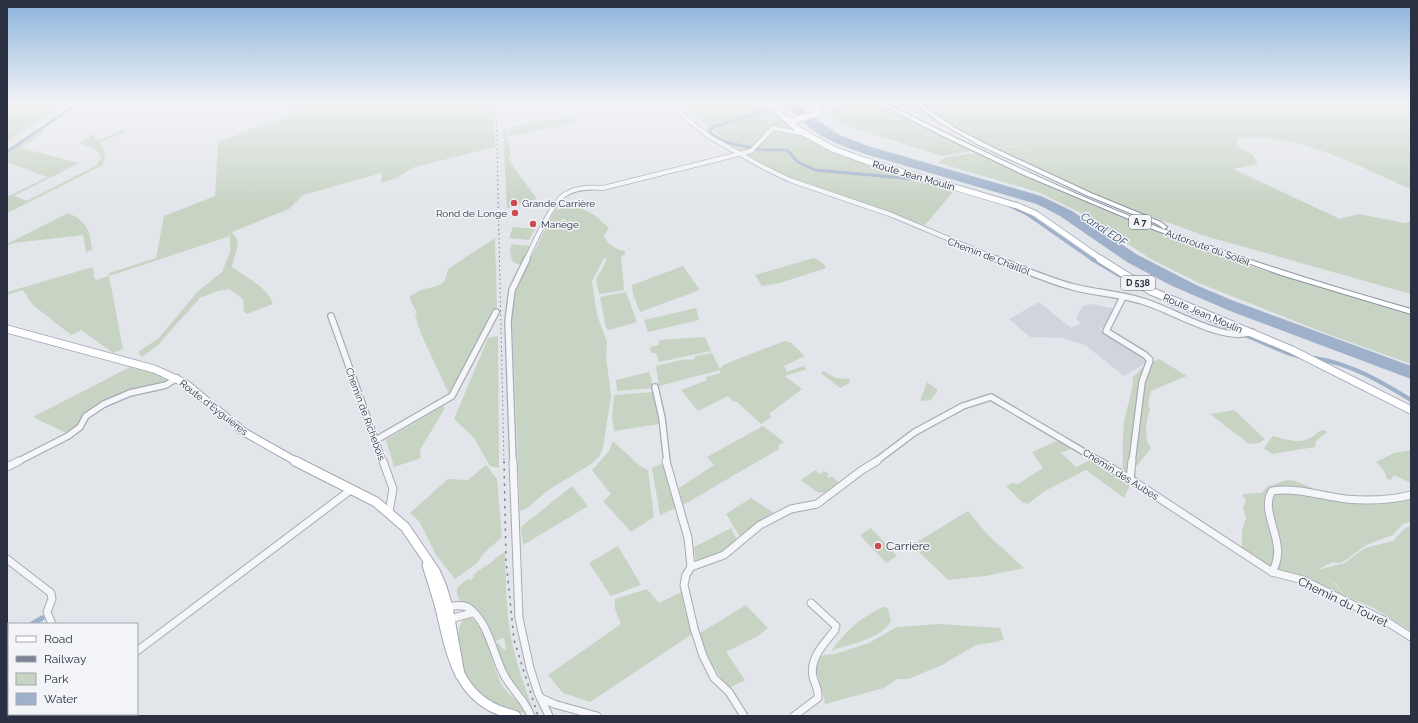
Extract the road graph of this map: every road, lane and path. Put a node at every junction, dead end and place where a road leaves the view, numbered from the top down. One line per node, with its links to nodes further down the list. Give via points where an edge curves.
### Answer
1 (710, 137): 8 (street, Chemin de Chaillol)
2 (766, 137): 8 (street, via 756,148)
3 (811, 137): 9 (main road, Route Jean Moulin / D 538)
4 (811, 137): 9 (main road, Route Jean Moulin / D 538, via 833,149)
5 (950, 137): 14 (highway, Autoroute du Soleil / A 7, via 1018,170 1155,228 1270,268)
6 (958, 137): 10 (highway, Autoroute du Soleil / A 7, via 1022,168)
7 (966, 137): 10 (highway)
8 (739, 153): 11 (street, Chemin de Chaillol, via 790,180 892,215 1031,272 1073,286); 37 (street, via 603,188 586,187 564,195 556,201 513,286 508,321 519,618 532,677)
9 (866, 161): 17 (main road, Route Jean Moulin / D 538, via 1022,207 1151,291)
10 (1164, 227): 12 (highway, Autoroute du Soleil / A 7, via 1270,264)
11 (1123, 297): 17 (street, Chemin de Chaillol, via 1143,301 1201,325 1225,332); 23 (street, via 1106,331 1150,360 1142,382)
12 (1411, 306)
13 (496, 312): 21 (street, via 452,396)
14 (1411, 312)
15 (331, 316): 21 (street, Chemin de Richebois)
16 (7, 329): 18 (main road, Route d'Eyguières, via 154,369)
17 (1247, 334): 20 (main road, Route Jean Moulin / D 538, via 1300,353)
18 (177, 378): 22 (street, via 166,385 130,393 104,404 86,416 80,427 68,436); 24 (main road, Route d'Eyguières, via 194,389 244,432)
19 (655, 387): 29 (street, via 662,414 664,452 682,516)
20 (1411, 410)
21 (376, 440): 26 (street, Chemin de Richebois, via 393,489)
22 (7, 467)
23 (1130, 479): 29 (street, Chemin des Aubes, via 998,400 984,398 934,421 902,441 817,504 791,509 760,525 724,555); 30 (street, Chemin des Aubes)
24 (352, 489): 26 (main road, Route d'Eyguières); 36 (street)
25 (1411, 495): 30 (street, via 1396,498 1347,499 1285,488 1272,491 1268,505 1279,552 1277,564)
26 (389, 512): 27 (main road, Route d'Eyguières)
27 (418, 544): 33 (main road, Route d'Eyguières); 33 (main road, Route d'Eyguières, via 435,571)
28 (7, 559): 34 (street, via 51,593 52,599 46,612)
29 (691, 567): 42 (street, via 684,585 703,656 714,678 729,692)
30 (1272, 572): 35 (street, Chemin du Touret, via 1302,580 1389,623)
31 (811, 603): 43 (street, via 836,626 814,658 812,674 818,698)
32 (472, 613): 33 (street); 33 (street, via 469,608 462,606); 40 (street, via 489,638 509,684 525,701)
33 (448, 616): 39 (main road, Route d'Eyguières, via 460,675 466,687 488,706)
34 (52, 623)
35 (1411, 637)
36 (138, 650)
37 (540, 698): 38 (street); 41 (street, via 551,704)
38 (547, 713)
39 (516, 716)
40 (531, 716)
41 (597, 716)
42 (744, 716)
43 (794, 716)

